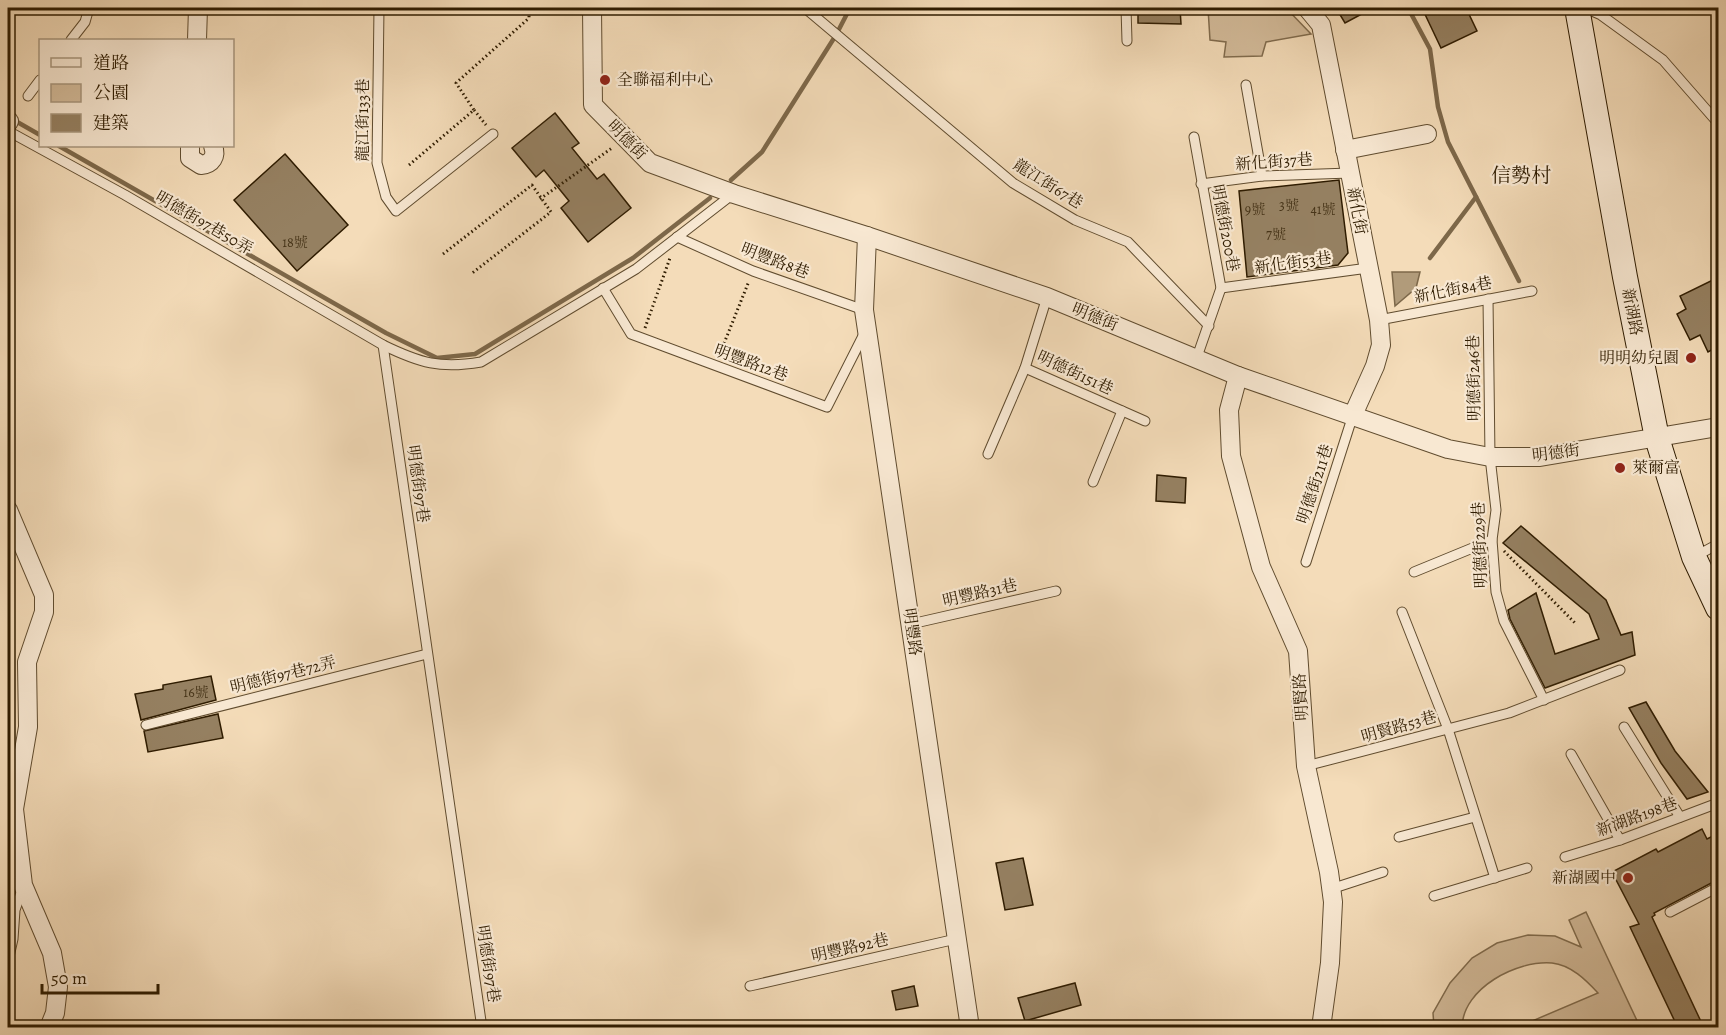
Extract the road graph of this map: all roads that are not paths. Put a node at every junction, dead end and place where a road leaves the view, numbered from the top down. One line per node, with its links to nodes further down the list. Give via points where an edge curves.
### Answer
1 (89, 8): 10 (lane, via 85,22)
2 (198, 8): 11 (street)
3 (379, 8): 18 (lane, 龍江街133巷, via 377,163 386,197 396,212)
4 (592, 8): 29 (street, 明德街, via 593,105 650,163)
5 (805, 8): 40 (lane, 龍江街67巷, via 1013,183 1075,220 1128,242)
6 (1126, 8): 12 (lane)
7 (1307, 8): 25 (street, 新化街, via 1321,25)
8 (1577, 8): 49 (street, 新湖路)
9 (1585, 8): 16 (lane, via 1663,60)
10 (72, 39)
11 (197, 39)
12 (1127, 41)
13 (39, 81): 15 (lane)
14 (1246, 85): 27 (lane)
15 (28, 96)
16 (1719, 123)
17 (8, 125): 21 (lane, 明德街97巷50弄)
18 (493, 134)
19 (1427, 134): 25 (street)
20 (1194, 137): 28 (lane, 明德街200巷)
21 (39, 144)
22 (45, 147): 41 (lane, 明德街97巷50弄)
23 (190, 147): 24 (street, via 190,158 201,165 212,160)
24 (213, 147)
25 (1345, 150): 26 (street, 新化街)
26 (1350, 173): 27 (lane, 新化街37巷); 32 (street, 新化街)
27 (1262, 176): 28 (lane, 新化街37巷)
28 (1201, 184): 34 (lane, 明德街200巷)
29 (734, 194): 30 (street, 明德街); 31 (lane)
30 (867, 236): 36 (street, 明德街); 38 (street, 明豐路)
31 (677, 237): 33 (lane, via 636,269); 38 (lane, 明豐路8巷)
32 (1368, 268): 34 (lane, 新化街53巷); 39 (street, 新化街)
33 (603, 288): 38 (lane, 明豐路12巷, via 631,334 827,406); 41 (lane, via 481,362 436,364 411,359)
34 (1221, 288): 40 (lane, 明德街200巷)
35 (1532, 291): 37 (lane, 新化街84巷)
36 (1047, 297): 42 (street, 明德街); 43 (lane, 明德街151巷)
37 (1488, 299): 39 (lane, 新化街84巷); 51 (lane, 明德街246巷)
38 (866, 318): 62 (street, 明豐路)
39 (1379, 320): 46 (street, 新化街, via 1381,345)
40 (1209, 326): 42 (lane, 明德街200巷)
41 (383, 345): 63 (lane, 明德街97巷)
42 (1197, 357): 44 (street, 明德街)
43 (1025, 368): 45 (lane, 明德街151巷); 50 (lane)
44 (1238, 376): 46 (street, 明德街); 70 (street, 明賢路, via 1229,410 1232,456 1261,567 1298,651)
45 (1122, 411): 47 (lane, 明德街151巷); 52 (lane)
46 (1353, 415): 51 (street, 明德街, via 1448,449); 57 (lane, 明德街211巷)
47 (1145, 421)
48 (1719, 427): 49 (street, 明德街)
49 (1657, 438): 51 (street, 明德街, via 1540,457); 56 (street, 新湖路)
50 (988, 454)
51 (1490, 457): 54 (lane, 明德街229巷, via 1496,510)
52 (1093, 482)
53 (8, 510): 80 (street, via 44,595 44,612 27,662 28,727 14,809)
54 (1492, 540): 58 (lane); 65 (lane, 明德街229巷, via 1496,592 1504,621)
55 (1719, 544): 56 (lane)
56 (1694, 557): 60 (street, 新湖路)
57 (1306, 562)
58 (1414, 572)
59 (1056, 591): 62 (lane, 明豐路31巷)
60 (1719, 608)
61 (1402, 612): 68 (lane, 明賢路53巷)
62 (911, 624): 85 (street, 明豐路)
63 (427, 654): 66 (lane, 明德街97巷72弄); 89 (lane, 明德街97巷)
64 (1620, 670): 65 (lane)
65 (1544, 700): 68 (lane)
66 (146, 725)
67 (1624, 727): 73 (lane)
68 (1448, 729): 70 (lane, 明賢路53巷); 72 (lane)
69 (1571, 754): 75 (lane)
70 (1306, 766): 82 (street, 明賢路)
71 (1719, 803): 73 (lane, 新湖路198巷)
72 (1475, 817): 74 (lane); 79 (lane)
73 (1680, 817): 75 (lane, 新湖路198巷)
74 (1399, 837)
75 (1620, 840): 76 (lane, 新湖路198巷)
76 (1565, 857)
77 (1527, 868): 79 (lane)
78 (1383, 872): 82 (lane)
79 (1495, 878): 83 (lane)
80 (23, 885): 86 (lane, via 15,910); 88 (street, via 52,953 58,987 56,1013)
81 (1719, 887): 84 (lane)
82 (1331, 889): 91 (street, 明賢路, via 1330,963)
83 (1434, 896)
84 (1670, 912)
85 (956, 939): 87 (lane, 明豐路92巷); 90 (street, 明豐路)
86 (8, 961)
87 (750, 986)
88 (49, 1028)
89 (482, 1028)
90 (970, 1028)
91 (1321, 1028)

